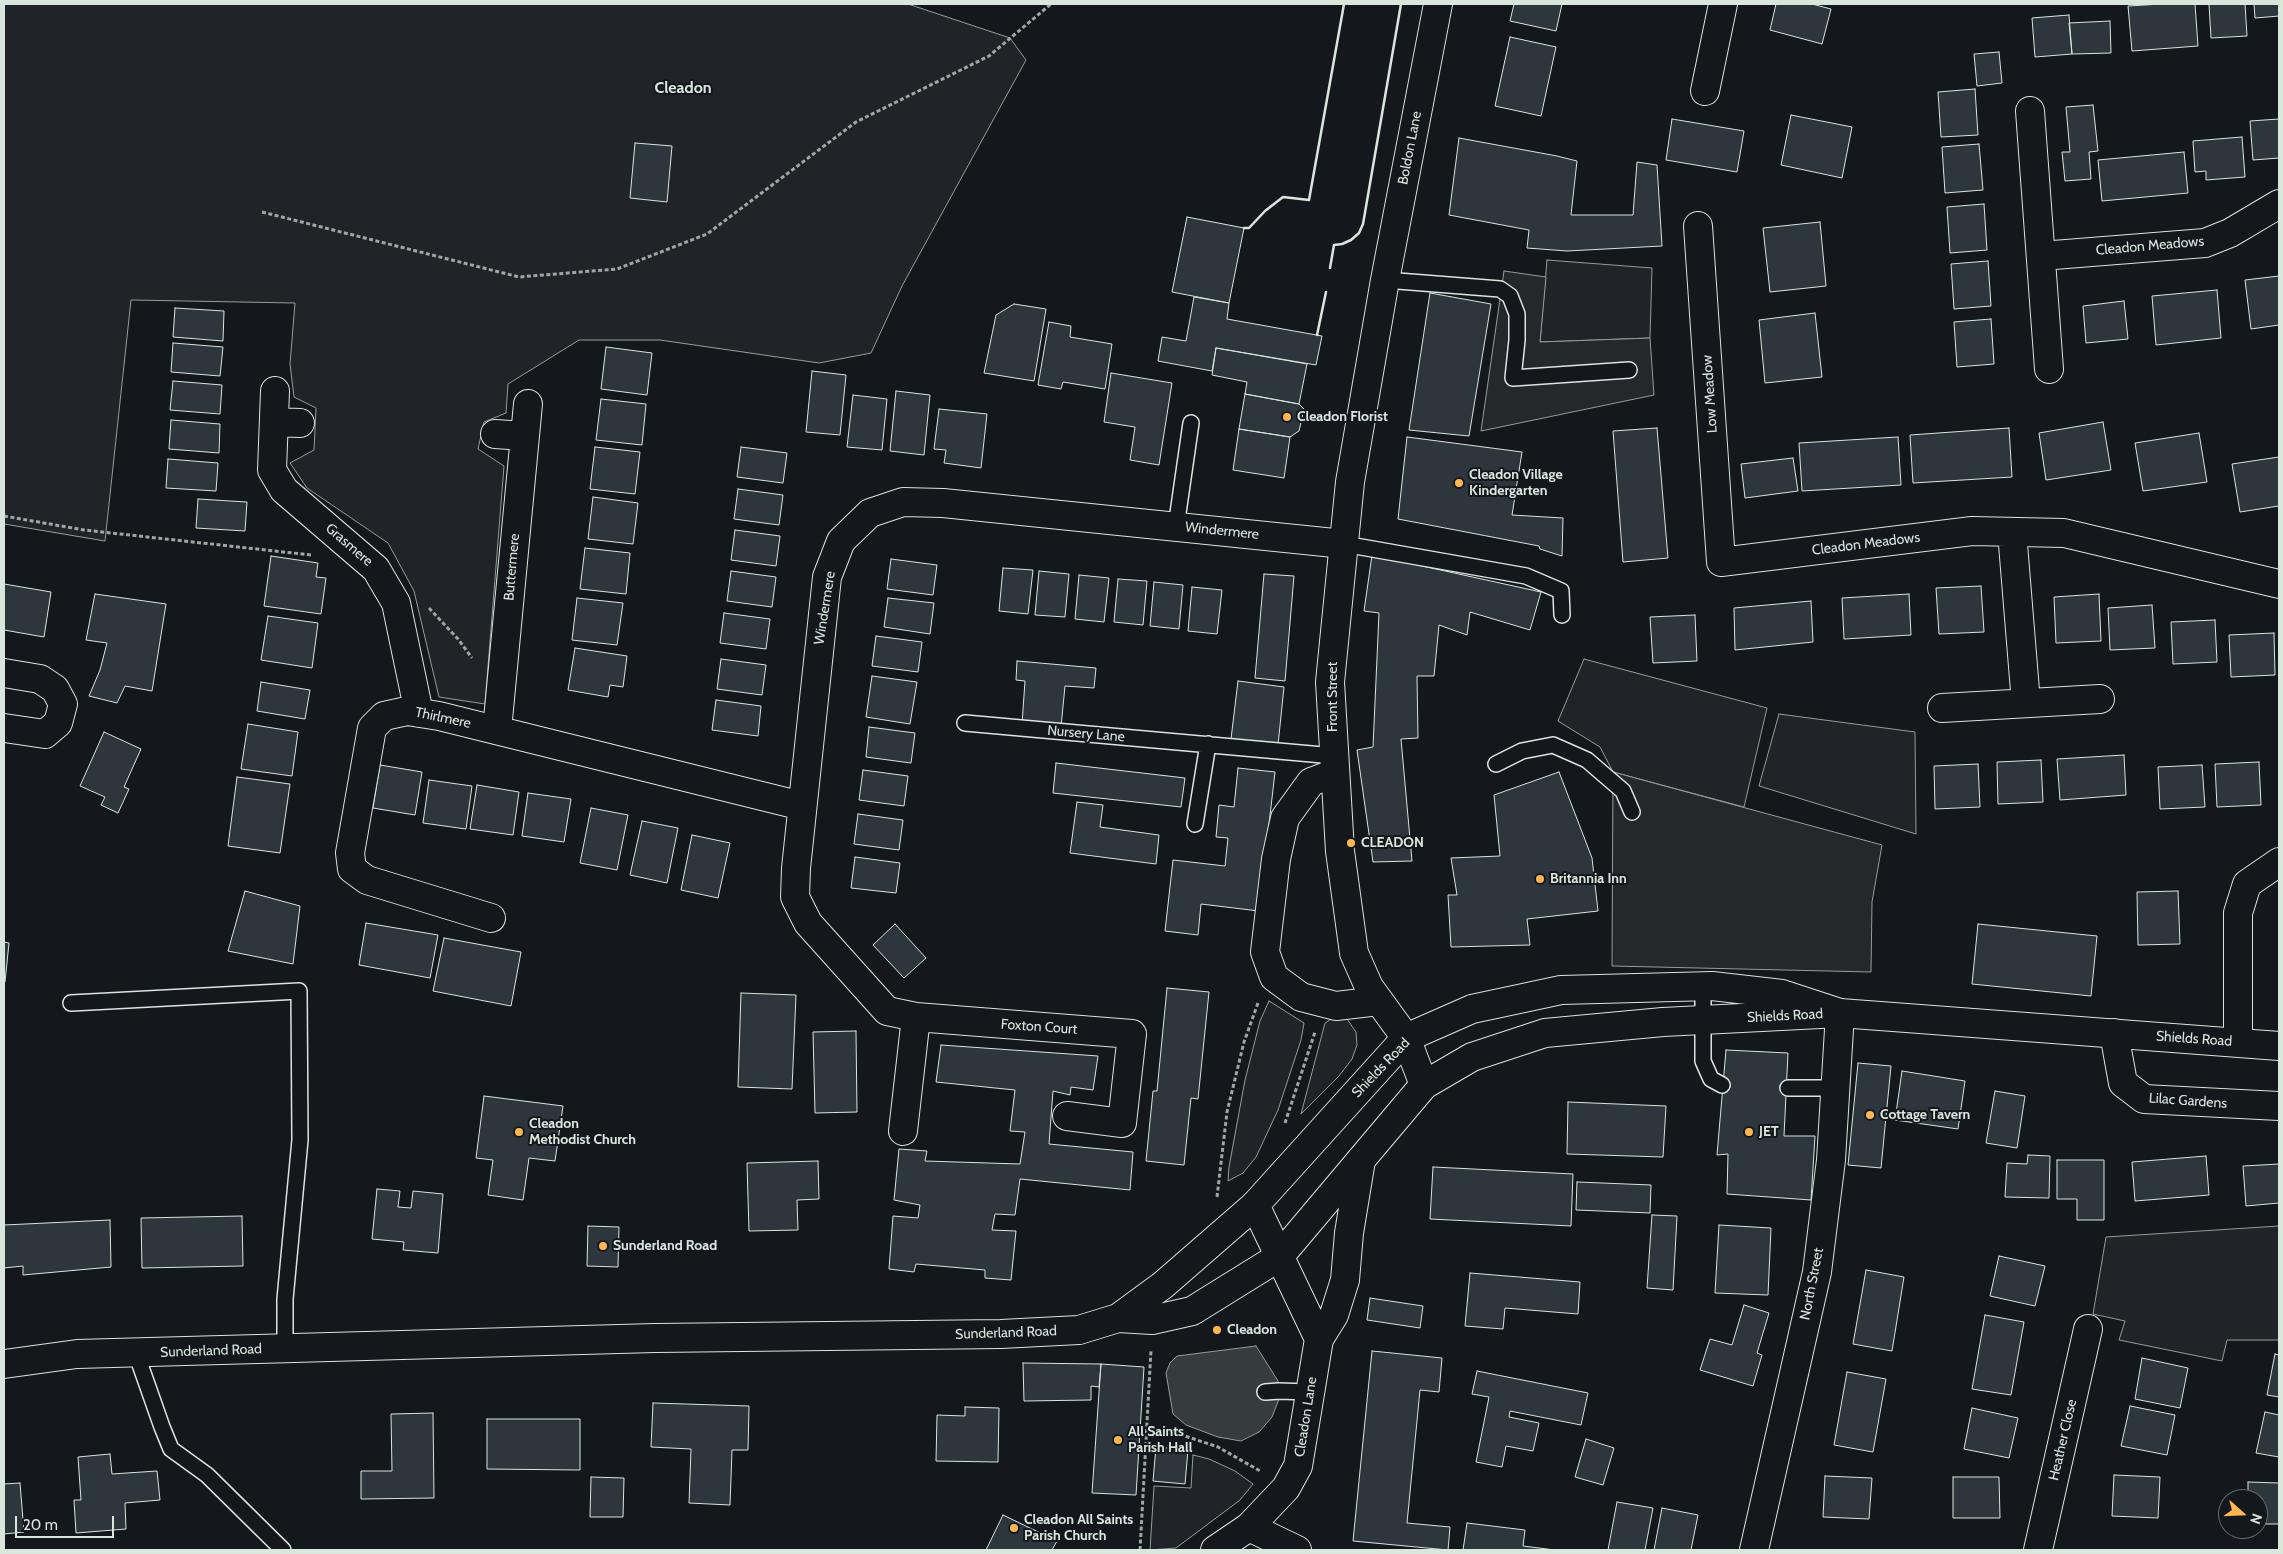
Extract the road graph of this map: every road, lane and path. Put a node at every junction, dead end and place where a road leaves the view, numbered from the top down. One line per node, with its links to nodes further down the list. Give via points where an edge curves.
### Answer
1 (1051, 4): 7 (path, via 989,56 856,122 707,234 617,269 519,277)
2 (1438, 4): 10 (main road, Boldon Lane)
3 (1723, 4): 4 (main road)
4 (1705, 91)
5 (2030, 111): 9 (main road)
6 (2279, 204): 9 (main road, Cleadon Meadows, via 2230,233 2205,243)
7 (262, 212)
8 (1698, 226): 23 (main road, Low Meadow)
9 (2041, 256): 11 (main road)
10 (1384, 286): 12 (lane, via 1500,289 1510,296 1517,314 1513,378); 21 (main road, Front Street, via 1350,482)
11 (2050, 369)
12 (1629, 370)
13 (275, 390): 32 (main road, Grasmere, via 287,422 272,470 284,490 376,569 396,603)
14 (528, 404): 17 (main road, Buttermere)
15 (1191, 423): 19 (lane)
16 (495, 434): 17 (main road)
17 (525, 436): 28 (main road, Buttermere)
18 (4, 516): 22 (path, via 84,530)
19 (1176, 527): 21 (main road, Windermere); 39 (main road, Windermere, via 943,503 903,502 870,513 841,541 827,577)
20 (2012, 532): 23 (main road, Cleadon Meadows, via 1972,531); 24 (main road, Cleadon Meadows, via 2064,533); 30 (main road)
21 (1344, 544): 26 (lane, via 1526,576 1561,590); 37 (main road, Front Street, via 1330,682)
22 (319, 556)
23 (1721, 562)
24 (2279, 584)
25 (426, 604): 28 (path, via 458,639)
26 (1562, 615)
27 (4, 673): 34 (main road, via 40,679 55,689 63,704 58,724 45,734)
28 (500, 698): 35 (main road, Buttermere)
29 (2100, 699): 30 (main road)
30 (2026, 703): 31 (main road)
31 (1942, 708)
32 (419, 713): 35 (main road, Thirlmere); 43 (main road, Thirlmere, via 407,711 384,716 372,728 350,853 352,869 367,880)
33 (965, 723): 36 (lane, Nursery Lane)
34 (4, 728)
35 (497, 730): 39 (main road, Thirlmere)
36 (1208, 744): 37 (lane, Nursery Lane); 41 (lane)
37 (1335, 764): 44 (main road, via 1311,782 1285,818 1276,859 1264,952); 46 (main road, Front Street, via 1340,852 1354,953)
38 (1496, 764): 40 (lane, via 1522,751 1553,745 1587,760 1623,791)
39 (802, 806): 50 (main road, Windermere, via 795,897 808,923 887,1011)
40 (1632, 812)
41 (1195, 824)
42 (2279, 862): 54 (main road, via 2247,884 2238,913)
43 (491, 918)
44 (1274, 977): 48 (main road, via 1301,997); 66 (path, via 1260,997 1244,1042 1227,1112)
45 (1703, 986): 49 (main road, Shields Road, via 1782,994); 51 (lane); 53 (main road, Shields Road, via 1561,990 1472,1009)
46 (1379, 1001): 48 (main road, via 1336,1006); 53 (main road, Front Street)
47 (71, 1003): 73 (lane, via 299,991 300,1140 285,1299)
48 (1324, 1003): 62 (path, via 1294,1102)
49 (1840, 1013): 51 (main road, Shields Road); 52 (main road, Shields Road); 59 (main road, North Street)
50 (916, 1017): 61 (main road, Foxton Court, via 1132,1034 1122,1123); 63 (main road)
51 (1703, 1020): 56 (lane, via 1703,1061 1710,1079); 57 (main road, Shields Road, via 1545,1033 1472,1057)
52 (2114, 1033): 54 (main road, Shields Road); 60 (main road, Lilac Gardens, via 2124,1083 2144,1099)
53 (1406, 1038): 57 (main road, Front Street); 65 (main road, Shields Road)
54 (2238, 1042): 55 (main road, Shields Road)
55 (2279, 1046)
56 (1722, 1085)
57 (1424, 1086): 64 (main road, Shields Road)
58 (1788, 1088): 59 (lane)
59 (1835, 1088): 85 (main road, North Street, via 1831,1160 1816,1272)
60 (2279, 1106)
61 (1066, 1116)
62 (1282, 1130)
63 (903, 1131)
64 (1361, 1160): 67 (main road, Shields Road); 72 (main road, Cleadon Lane, via 1345,1280 1334,1315)
65 (1255, 1205): 66 (main road, Shields Road); 67 (main road)
66 (1215, 1240): 68 (main road, Shields Road)
67 (1279, 1257): 69 (main road, Shields Road, via 1192,1311); 72 (main road)
68 (1118, 1318): 69 (main road, Shields Road); 71 (main road, Shields Road)
69 (1152, 1320): 78 (path)
70 (2088, 1329): 86 (main road, Heather Close)
71 (1079, 1330): 73 (main road, Sunderland Road)
72 (1319, 1339): 77 (main road, Cleadon Lane)
73 (285, 1348): 74 (main road, Sunderland Road)
74 (136, 1353): 75 (main road, Sunderland Road, via 77,1354); 81 (lane, via 171,1449 207,1475)
75 (4, 1364)
76 (1265, 1392): 77 (lane)
77 (1309, 1392): 79 (main road, Cleadon Lane, via 1298,1466)
78 (1146, 1432): 79 (path, via 1182,1435 1218,1448); 82 (path)
79 (1286, 1488): 80 (main road, Cleadon Lane)
80 (1250, 1527): 83 (main road, Cleadon Lane); 84 (main road)
81 (283, 1550)
82 (1140, 1550)
83 (1215, 1550)
84 (1296, 1550)
85 (1754, 1550)
86 (2038, 1550)

